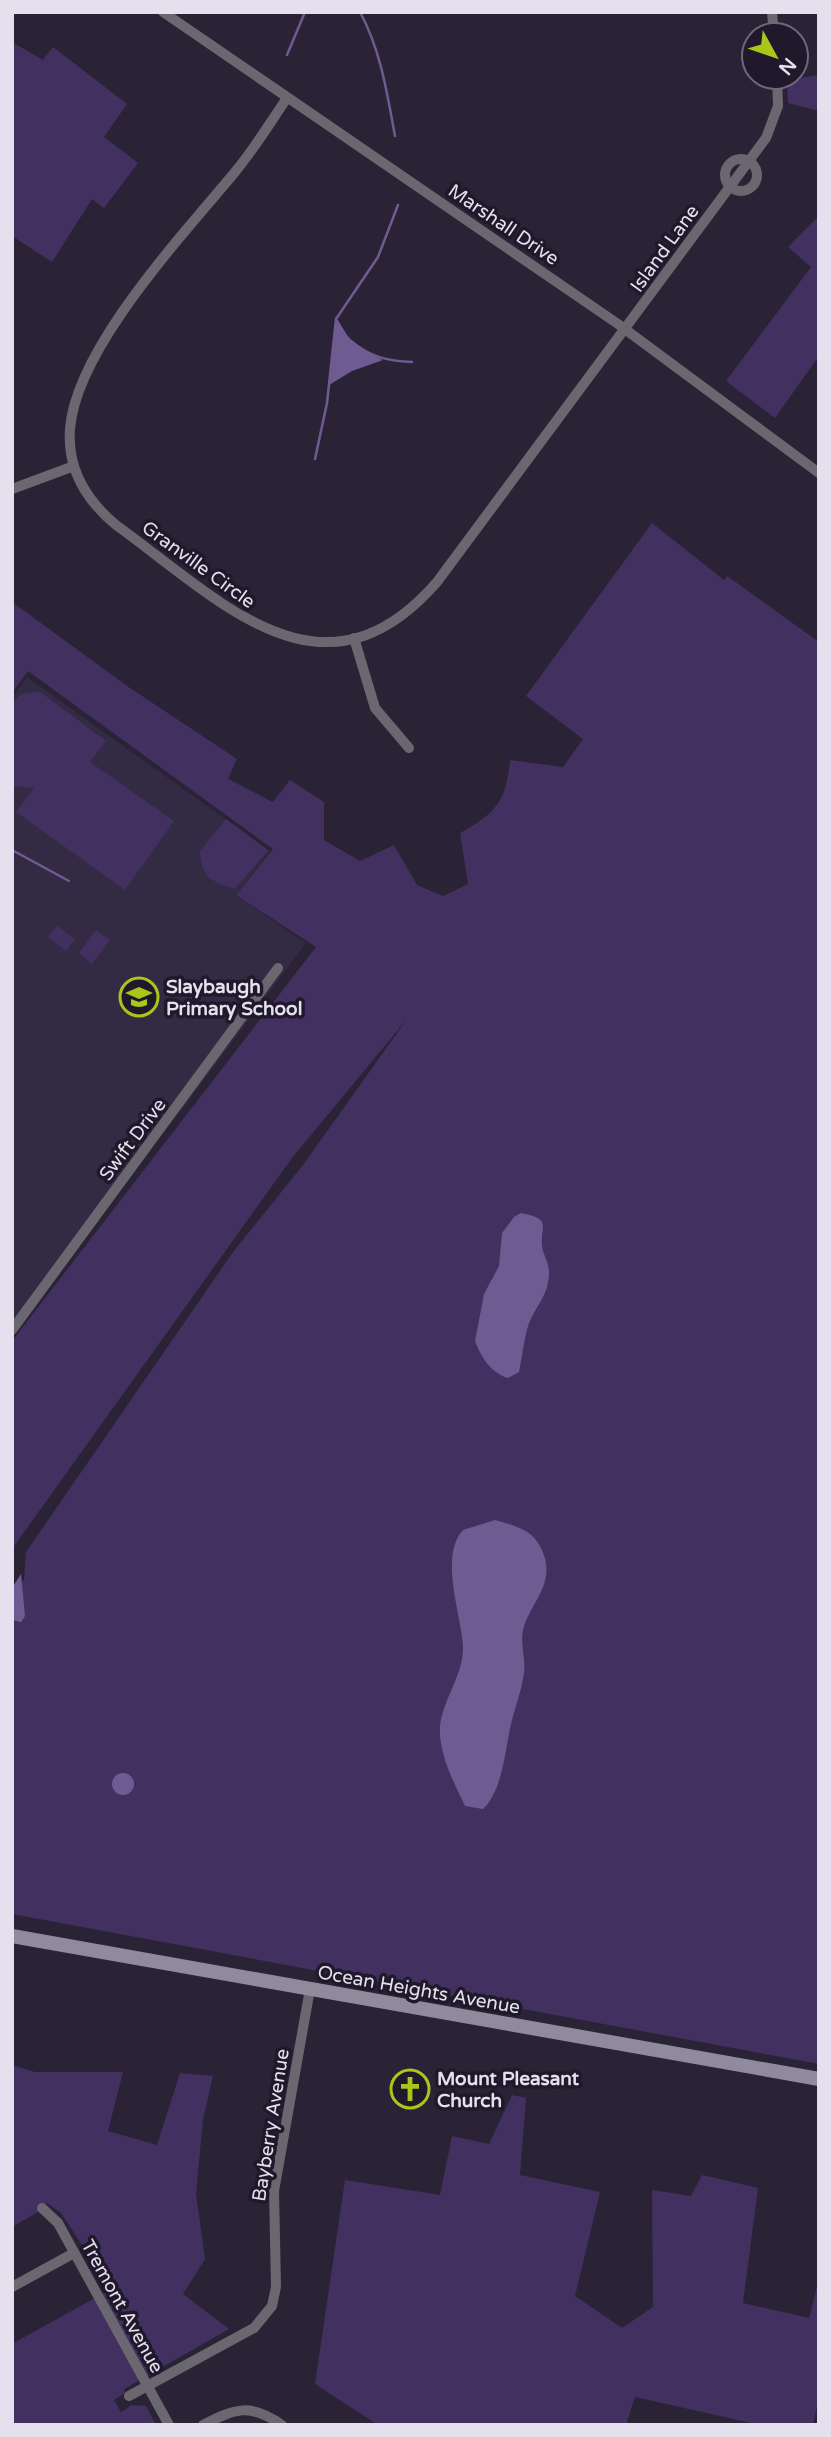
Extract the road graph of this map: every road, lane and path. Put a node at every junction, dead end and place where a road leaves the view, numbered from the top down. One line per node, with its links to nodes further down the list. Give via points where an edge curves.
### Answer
1 (163, 12): 3 (street, Marshall Drive)
2 (778, 91): 4 (street, Island Lane, via 774,122)
3 (287, 99): 6 (street, Marshall Drive); 7 (street, Granville Circle, via 108,334 76,399 70,430)
4 (750, 162): 5 (street, Island Lane, via 735,160 727,167 725,178); 5 (street, Island Lane, via 756,171 753,186 739,191)
5 (730, 186): 6 (street, Island Lane)
6 (626, 330): 8 (street, Marshall Drive); 10 (street, Granville Circle, via 429,592 394,622)
7 (74, 466): 9 (street); 10 (street, Granville Circle, via 83,489 102,513 250,622 293,638 331,643)
8 (819, 473)
9 (12, 489)
10 (354, 638): 11 (street, via 375,708)
11 (409, 748)
12 (278, 968): 13 (street, Swift Drive)
13 (12, 1330)
14 (12, 1936): 15 (main road, Ocean Heights Avenue)
15 (310, 1989): 16 (main road, Ocean Heights Avenue); 20 (street, Bayberry Avenue, via 274,2191 276,2287 272,2306 254,2328)
16 (819, 2079)
17 (42, 2208): 18 (street, Tremont Avenue, via 55,2218)
18 (74, 2253): 19 (street); 20 (street, Tremont Avenue)
19 (12, 2287)
20 (147, 2386): 21 (street, Bayberry Avenue); 22 (street, Tremont Avenue)
21 (129, 2396)
22 (169, 2425)
23 (203, 2425): 24 (street, via 229,2411 248,2409)
24 (282, 2425)

